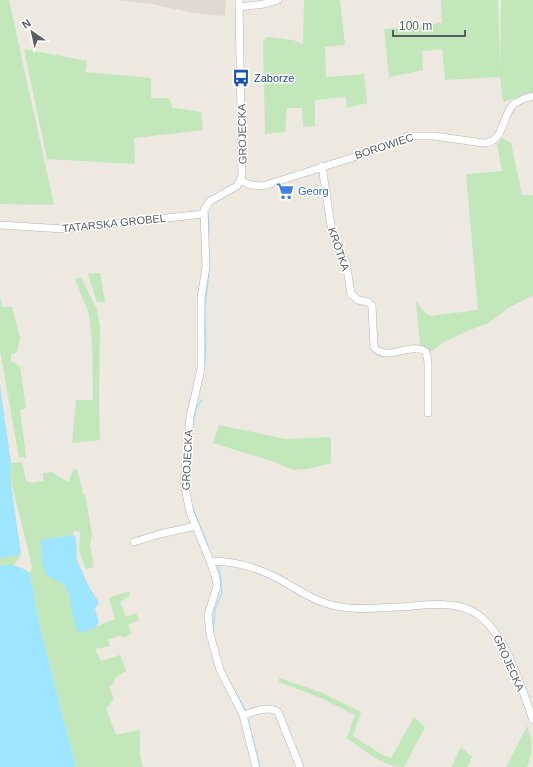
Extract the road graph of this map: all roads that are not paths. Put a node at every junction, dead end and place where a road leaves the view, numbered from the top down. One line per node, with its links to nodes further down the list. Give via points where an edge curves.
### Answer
1 (278, 0): 2 (street, via 264,4)
2 (239, 3): 5 (street, GROJECKA, via 243,155)
3 (533, 96): 4 (street, BOROWIEC, via 512,106 498,136 489,142 414,135 370,152)
4 (322, 166): 5 (street, BOROWIEC, via 263,186); 8 (street, KRÓTKA, via 333,237 346,262 350,291 356,298 368,302 373,308 374,347 383,353 419,349 426,352)
5 (241, 181): 6 (street, via 234,189 210,201)
6 (204, 214): 7 (street, TATARSKA GROBEL, via 64,229); 9 (street, GROJECKA, via 206,267 201,298 201,369 190,417 184,478 186,500)
7 (0, 225)
8 (428, 413)
9 (196, 526): 10 (street); 11 (street, GROJECKA)
10 (134, 542)
11 (210, 561): 12 (street, via 217,584 208,615 210,634 220,670); 13 (street, GROJECKA, via 234,562 256,569 320,601 345,608 440,605 460,606 474,612 487,621 499,637)
12 (243, 715): 14 (street); 15 (street, via 265,709 278,712)
13 (533, 720)
14 (256, 767)
15 (300, 767)

